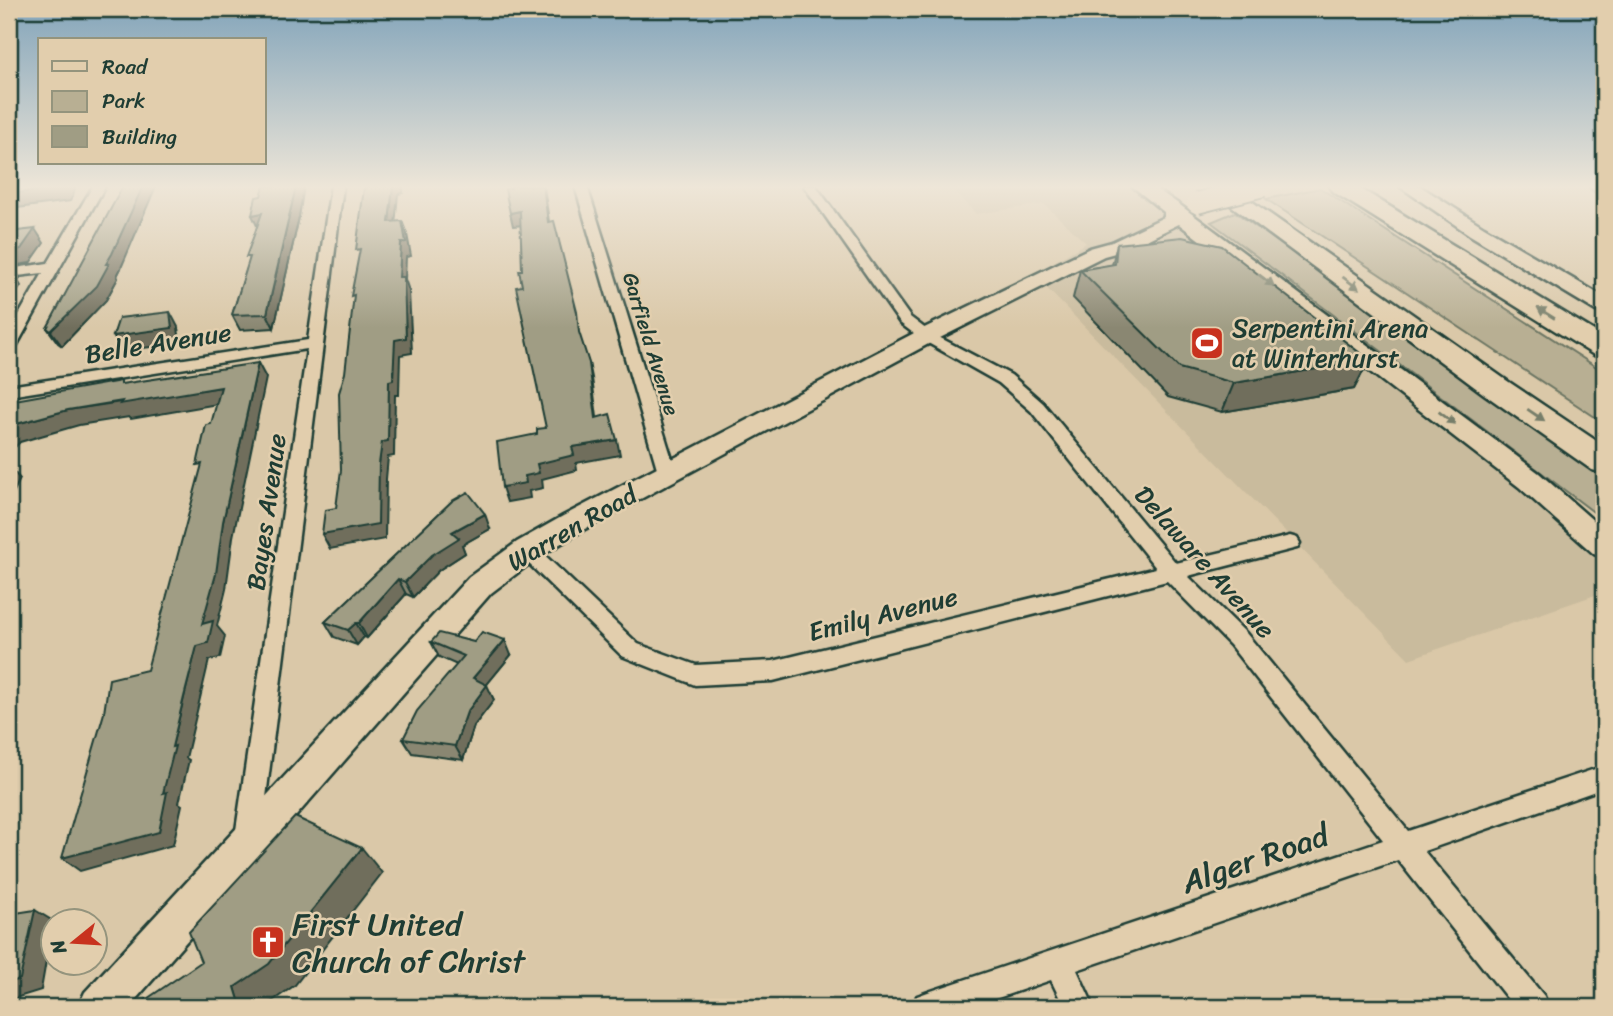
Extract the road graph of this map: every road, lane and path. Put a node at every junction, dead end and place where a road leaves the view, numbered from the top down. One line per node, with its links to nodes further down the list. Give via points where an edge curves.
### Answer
1 (72, 233): 10 (street)
2 (331, 233): 14 (street, Bayes Avenue)
3 (595, 233): 19 (street, Garfield Avenue)
4 (844, 233): 13 (street, Delaware Avenue, via 905,320)
5 (1117, 233): 13 (main road, Warren Road, via 1099,244 1097,252)
6 (1205, 233): 20 (main road, one-way to 20)
7 (1265, 233): 18 (highway, one-way to 18)
8 (1417, 233): 16 (highway, one-way to 8)
9 (1481, 233): 12 (main road)
10 (53, 267): 11 (street); 15 (street)
11 (9, 272)
12 (1604, 306)
13 (926, 336): 19 (main road, Warren Road); 25 (street, Delaware Avenue, via 1005,379 1037,407)
14 (316, 343): 17 (street, Belle Avenue); 27 (street, Bayes Avenue)
15 (9, 345)
16 (1604, 349)
17 (9, 391)
18 (1604, 462)
19 (668, 475): 24 (main road, Warren Road)
20 (1529, 480): 21 (main road); 23 (main road)
21 (1604, 535)
22 (1290, 543): 25 (street, Emily Avenue)
23 (1604, 546)
24 (527, 550): 25 (street, Emily Avenue, via 630,650 695,675 772,671); 27 (main road, Warren Road, via 480,585)
25 (1170, 571): 28 (street, Delaware Avenue, via 1238,639)
26 (1604, 777): 28 (street, Alger Road)
27 (247, 845): 30 (main road, Warren Road)
28 (1404, 846): 29 (street, Alger Road); 33 (street, Delaware Avenue)
29 (1058, 962): 31 (street, Alger Road); 32 (street)
30 (100, 1007)
31 (928, 1007)
32 (1079, 1007)
33 (1533, 1007)

